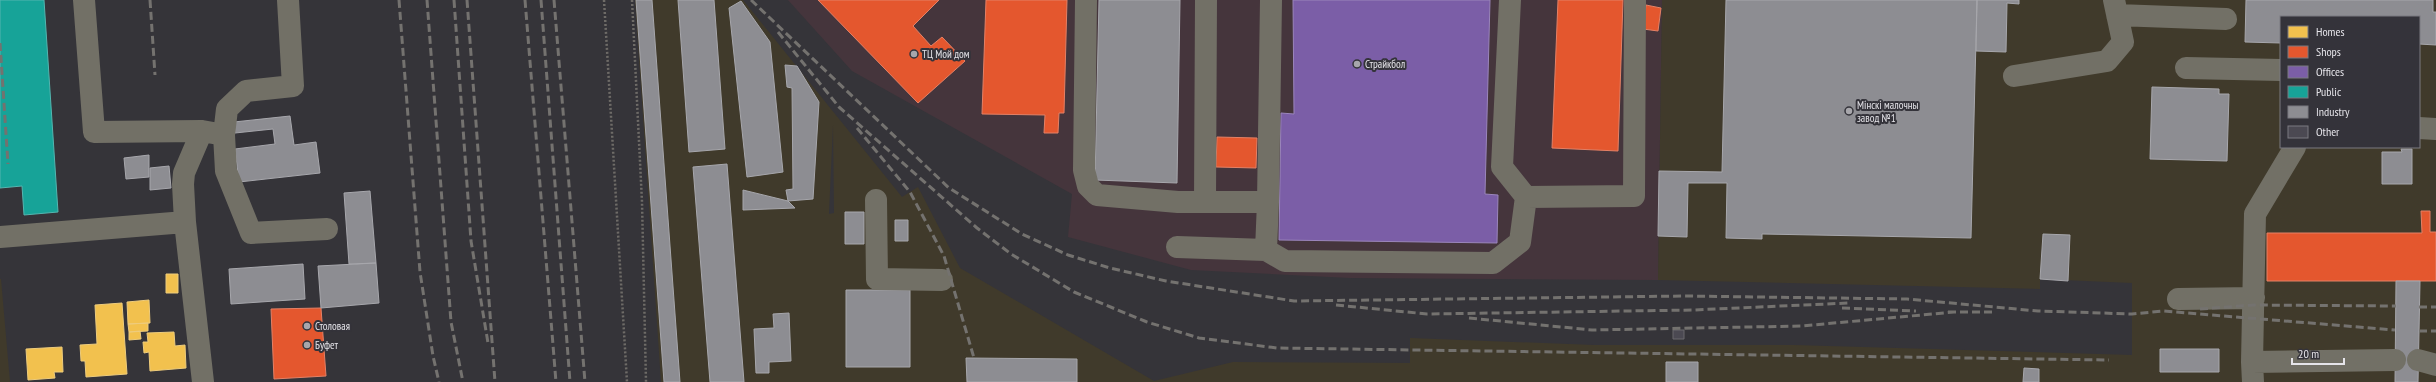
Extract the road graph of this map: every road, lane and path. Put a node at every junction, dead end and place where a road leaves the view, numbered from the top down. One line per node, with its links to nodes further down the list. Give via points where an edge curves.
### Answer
1 (84, 0): 17 (lane, via 94,132)
2 (288, 0): 18 (lane, via 293,86 246,91 227,109)
3 (604, 0): 35 (path)
4 (632, 0): 36 (path, via 642,202)
5 (1086, 0): 22 (lane, via 1084,170 1088,186 1097,195)
6 (1206, 0): 22 (lane)
7 (1272, 0): 23 (lane)
8 (1510, 0): 20 (lane, via 1502,167)
9 (1635, 0): 20 (lane, via 1634,196)
10 (2116, 8): 11 (lane); 14 (lane, via 2123,42 2107,61)
11 (2226, 19)
12 (2186, 68): 13 (lane)
13 (2280, 70)
14 (2014, 76)
15 (2420, 128): 16 (lane)
16 (2436, 129)
17 (202, 131): 18 (lane); 24 (lane, via 184,173)
18 (224, 135): 25 (lane, via 226,171 251,233)
19 (2294, 148): 30 (lane, via 2254,214)
20 (1526, 197): 28 (lane, via 1520,242 1493,263 1285,261)
21 (876, 200): 29 (lane, via 877,279)
22 (1204, 202): 23 (lane)
23 (1268, 202): 28 (lane)
24 (185, 222): 26 (lane); 34 (lane)
25 (327, 229)
26 (0, 237)
27 (1177, 247): 28 (lane)
28 (1266, 250)
29 (942, 280)
30 (2254, 298): 31 (lane); 33 (lane)
31 (2178, 299)
32 (2395, 360): 33 (lane)
33 (2253, 372)
34 (203, 382)
35 (627, 382)
36 (646, 382)

